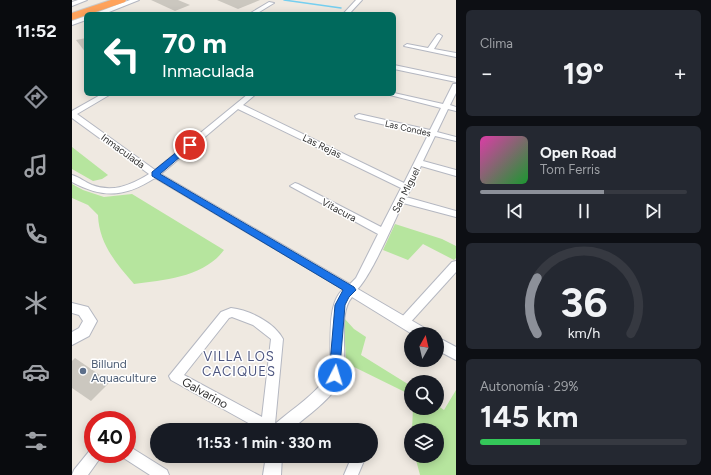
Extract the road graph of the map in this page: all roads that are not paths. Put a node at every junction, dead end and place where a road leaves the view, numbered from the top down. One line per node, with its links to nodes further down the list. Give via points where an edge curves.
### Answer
1 (84, 0): 7 (street)
2 (107, 0): 8 (highway)
3 (121, 0): 9 (highway)
4 (136, 0): 10 (street)
5 (359, 0): 12 (street)
6 (271, 3): 11 (street)
7 (72, 4)
8 (72, 12)
9 (86, 12)
10 (103, 12)
11 (255, 12)
12 (348, 12)
13 (84, 13): 14 (highway)
14 (72, 17)
15 (84, 19): 16 (street)
16 (72, 23)
17 (439, 36): 19 (street)
18 (407, 46): 19 (street)
19 (430, 50): 20 (street)
20 (456, 56)
21 (396, 67): 22 (street)
22 (456, 80)
23 (456, 86): 28 (street, San Miguel)
24 (396, 95): 28 (street)
25 (104, 96): 30 (street, Inmaculada)
26 (250, 96): 27 (street)
27 (238, 106): 36 (street); 39 (street, Las Rejas)
28 (446, 106): 29 (street); 32 (street, San Miguel)
29 (456, 109)
30 (72, 114): 36 (street, Inmaculada)
31 (359, 116): 32 (street, Las Condes)
32 (433, 134): 33 (street, Las Condes); 34 (street, San Miguel)
33 (456, 139)
34 (419, 163): 35 (street); 39 (street, San Miguel)
35 (456, 173)
36 (155, 174): 37 (street, via 138,185 110,191 92,189); 44 (street, Inmaculada)
37 (72, 178)
38 (295, 186): 42 (street, Vitacura)
39 (407, 188): 40 (street, San Miguel)
40 (401, 199): 41 (street); 42 (street, San Miguel)
41 (456, 214)
42 (384, 233): 44 (street, San Miguel, via 360,280)
43 (456, 265): 46 (street)
44 (351, 290): 46 (street, Inmaculada); 51 (street, via 344,295 340,305 333,381)
45 (73, 307): 48 (street, via 86,312 90,321 84,332)
46 (404, 322): 47 (street, Inmaculada)
47 (412, 327)
48 (72, 338)
49 (444, 347): 50 (street)
50 (456, 354)
51 (281, 423)
52 (274, 429): 52 (street, Galvarino, via 175,376 231,312 273,332 277,338)
53 (136, 458): 58 (street)
54 (88, 463): 57 (street)
55 (273, 463): 59 (street)
56 (357, 463): 60 (street)
57 (78, 475)
58 (162, 475)
59 (272, 475)
60 (351, 475)

